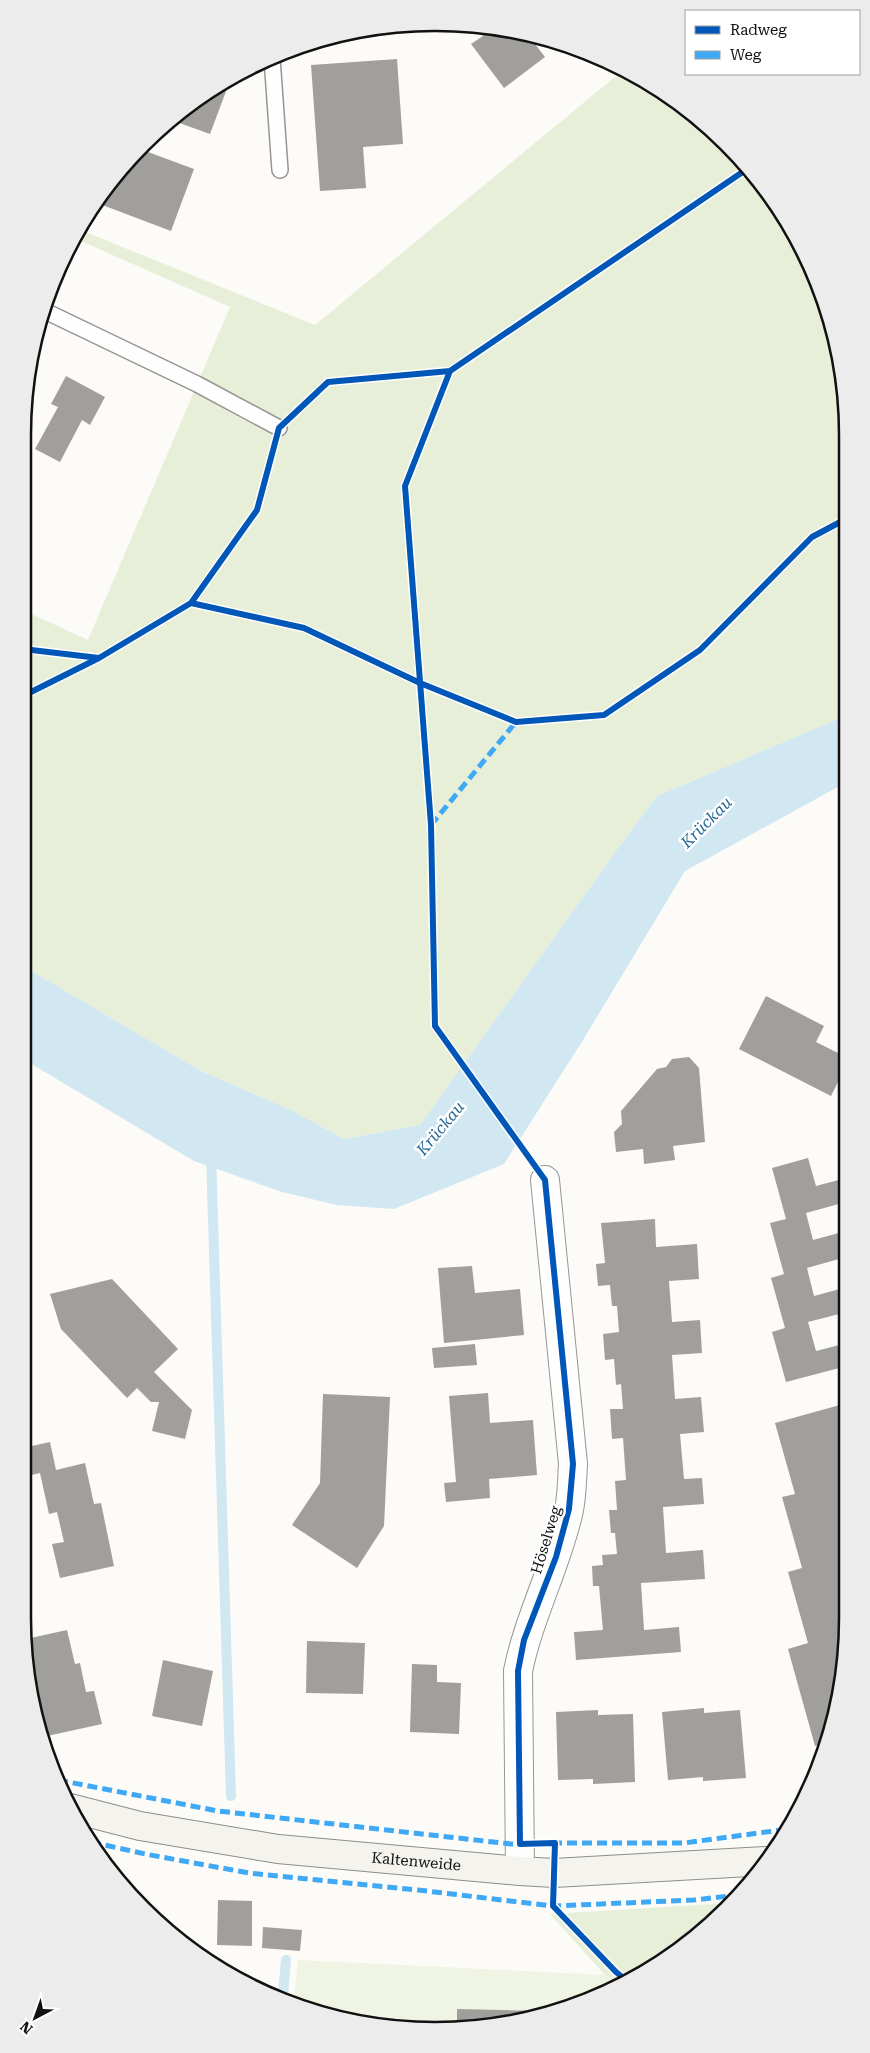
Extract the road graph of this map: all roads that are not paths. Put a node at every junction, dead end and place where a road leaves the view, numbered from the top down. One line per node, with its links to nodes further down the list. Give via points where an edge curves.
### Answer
1 (273, 65): 2 (lane)
2 (280, 170)
3 (50, 314): 4 (lane, via 198,384)
4 (279, 428)
5 (545, 1180): 8 (street, Höselweg, via 573,1464 569,1509 556,1556 524,1640 518,1671)
6 (80, 1811): 8 (main road, Kaltenweide, via 140,1826 278,1849)
7 (757, 1862): 8 (main road, Kaltenweide, via 554,1873)
8 (520, 1871)

